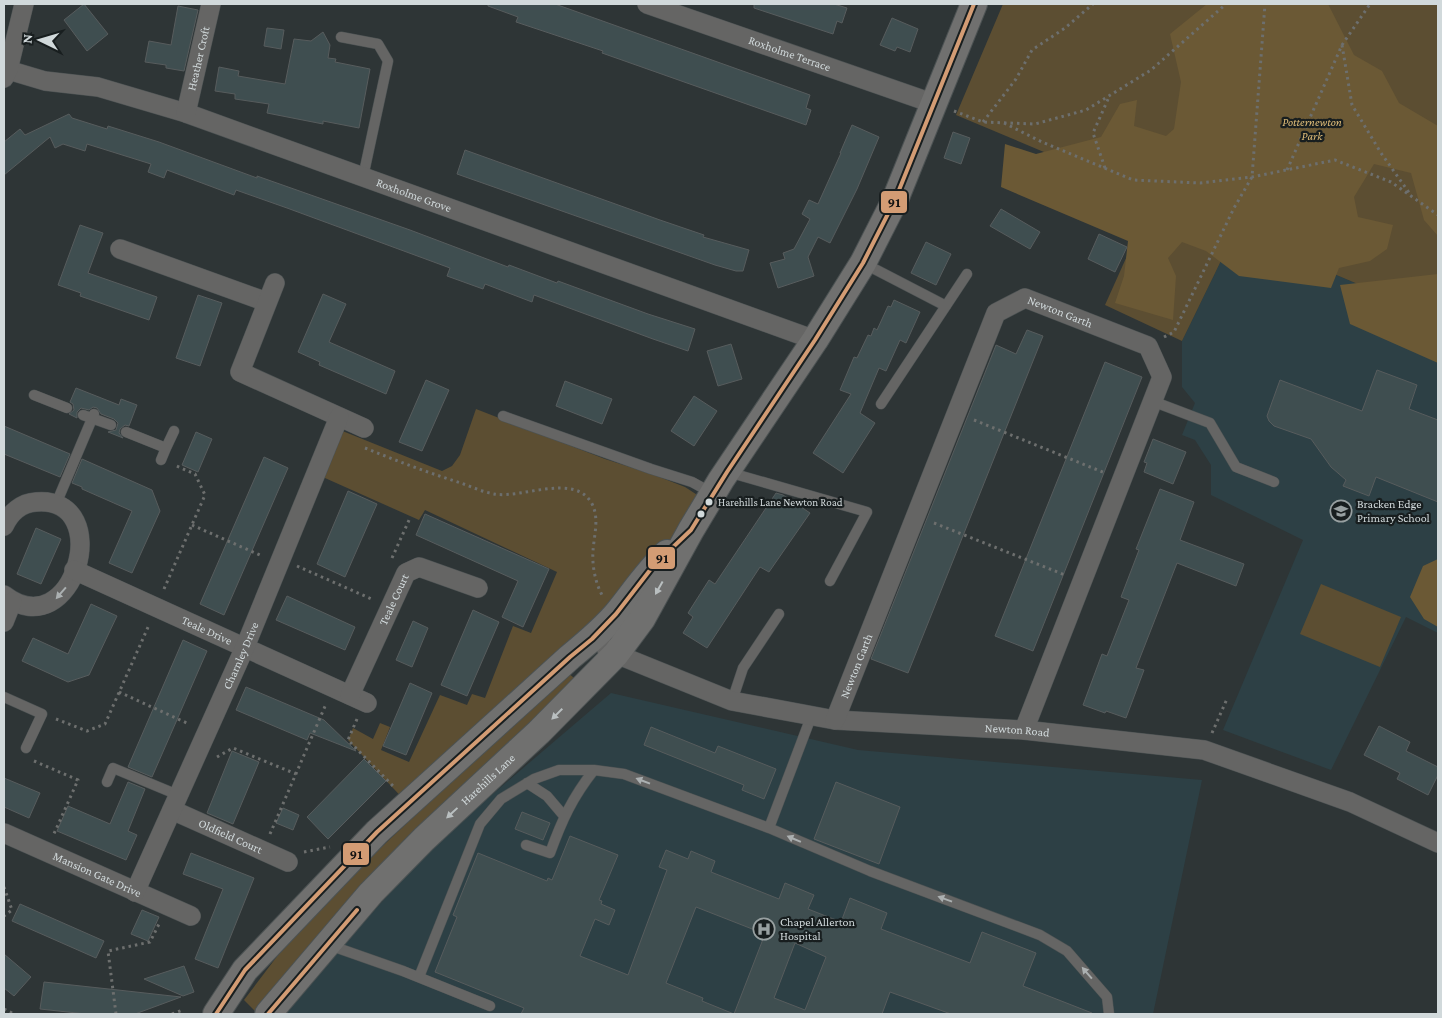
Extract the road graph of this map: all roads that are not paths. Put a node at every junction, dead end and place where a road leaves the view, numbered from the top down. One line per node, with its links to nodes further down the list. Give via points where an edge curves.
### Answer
1 (24, 4): 6 (street)
2 (211, 4): 8 (street, Heather Croft)
3 (648, 4): 7 (street, Roxholme Terrace)
4 (974, 4): 7 (main road, Harehills Lane)
5 (341, 37): 9 (lane, via 378,44 388,61)
6 (6, 74): 8 (street, Roxholme Grove, via 98,87)
7 (932, 103): 11 (main road, Harehills Lane, via 895,200)
8 (186, 113): 9 (street, Roxholme Grove)
9 (363, 177): 16 (street, Roxholme Grove)
10 (120, 249): 14 (street)
11 (864, 264): 15 (lane); 16 (main road, Harehills Lane)
12 (967, 274): 15 (lane)
13 (275, 283): 14 (street)
14 (267, 302): 22 (street, via 240,372)
15 (946, 306): 19 (lane)
16 (815, 340): 29 (main road, Harehills Lane)
17 (34, 395): 20 (lane)
18 (1152, 401): 30 (lane, via 1210,423 1236,466); 48 (street, Newton Garth, via 1162,377 1148,346 1025,298 996,313); 49 (street)
19 (882, 404)
20 (67, 408)
21 (503, 416): 31 (lane, via 692,482)
22 (340, 417): 24 (street); 42 (street, Charnley Drive)
23 (110, 425): 32 (lane, via 90,416)
24 (364, 428)
25 (174, 431): 27 (lane)
26 (126, 432): 27 (lane)
27 (166, 448): 28 (lane)
28 (161, 460)
29 (727, 472): 31 (main road, Harehills Lane); 36 (lane, via 867,512)
30 (1274, 482)
31 (713, 494): 34 (main road, Harehills Lane)
32 (56, 504): 33 (street, via 30,502 8,517); 35 (street, via 76,522 80,535 79,556)
33 (4, 526)
34 (691, 530): 41 (main road, Harehills Lane, via 654,565); 43 (main road, Harehills Lane, one-way to 43, via 642,619)
35 (74, 570): 38 (street, one-way to 38, via 64,592 53,601 40,606 26,606); 42 (street, Teale Drive)
36 (830, 581)
37 (478, 588): 45 (street, Teale Court, via 420,567 406,573)
38 (8, 598): 40 (street)
39 (779, 614): 46 (lane, via 743,668)
40 (4, 622)
41 (592, 640): 43 (street, Newton Road); 66 (main road, Harehills Lane, via 377,832 245,970)
42 (245, 647): 45 (street, Teale Drive); 54 (street, Charnley Drive)
43 (616, 654): 46 (street, Newton Road); 63 (main road, Harehills Lane, one-way to 63, via 539,732 424,839 371,893)
44 (4, 697): 50 (lane, via 42,714)
45 (361, 700)
46 (732, 701): 47 (street, Newton Road)
47 (811, 717): 48 (street, Newton Road); 56 (lane)
48 (835, 720): 49 (street, Newton Road)
49 (1024, 730): 58 (street, Newton Road, via 1204,750 1350,802)
50 (26, 753)
51 (594, 770): 53 (lane, via 558,770); 55 (lane); 56 (lane, one-way to 51, via 624,774)
52 (106, 782): 54 (lane, via 113,768)
53 (527, 783): 55 (lane, via 547,796); 64 (lane, via 500,799 480,824)
54 (175, 802): 60 (street, Oldfield Court); 61 (street, Charnley Drive)
55 (564, 816): 59 (lane, via 550,853)
56 (769, 828): 68 (lane, one-way to 56, via 1107,997 1102,990 1067,951 1040,935 870,871)
57 (4, 833): 61 (street, Mansion Gate Drive)
58 (1438, 844)
59 (526, 845)
60 (276, 857)
61 (135, 892): 62 (street, Mansion Gate Drive)
62 (191, 916)
63 (328, 944): 64 (lane); 67 (main road, Harehills Lane)
64 (419, 977): 65 (lane)
65 (490, 1006)
66 (216, 1014)
67 (268, 1014)
68 (1109, 1014)

